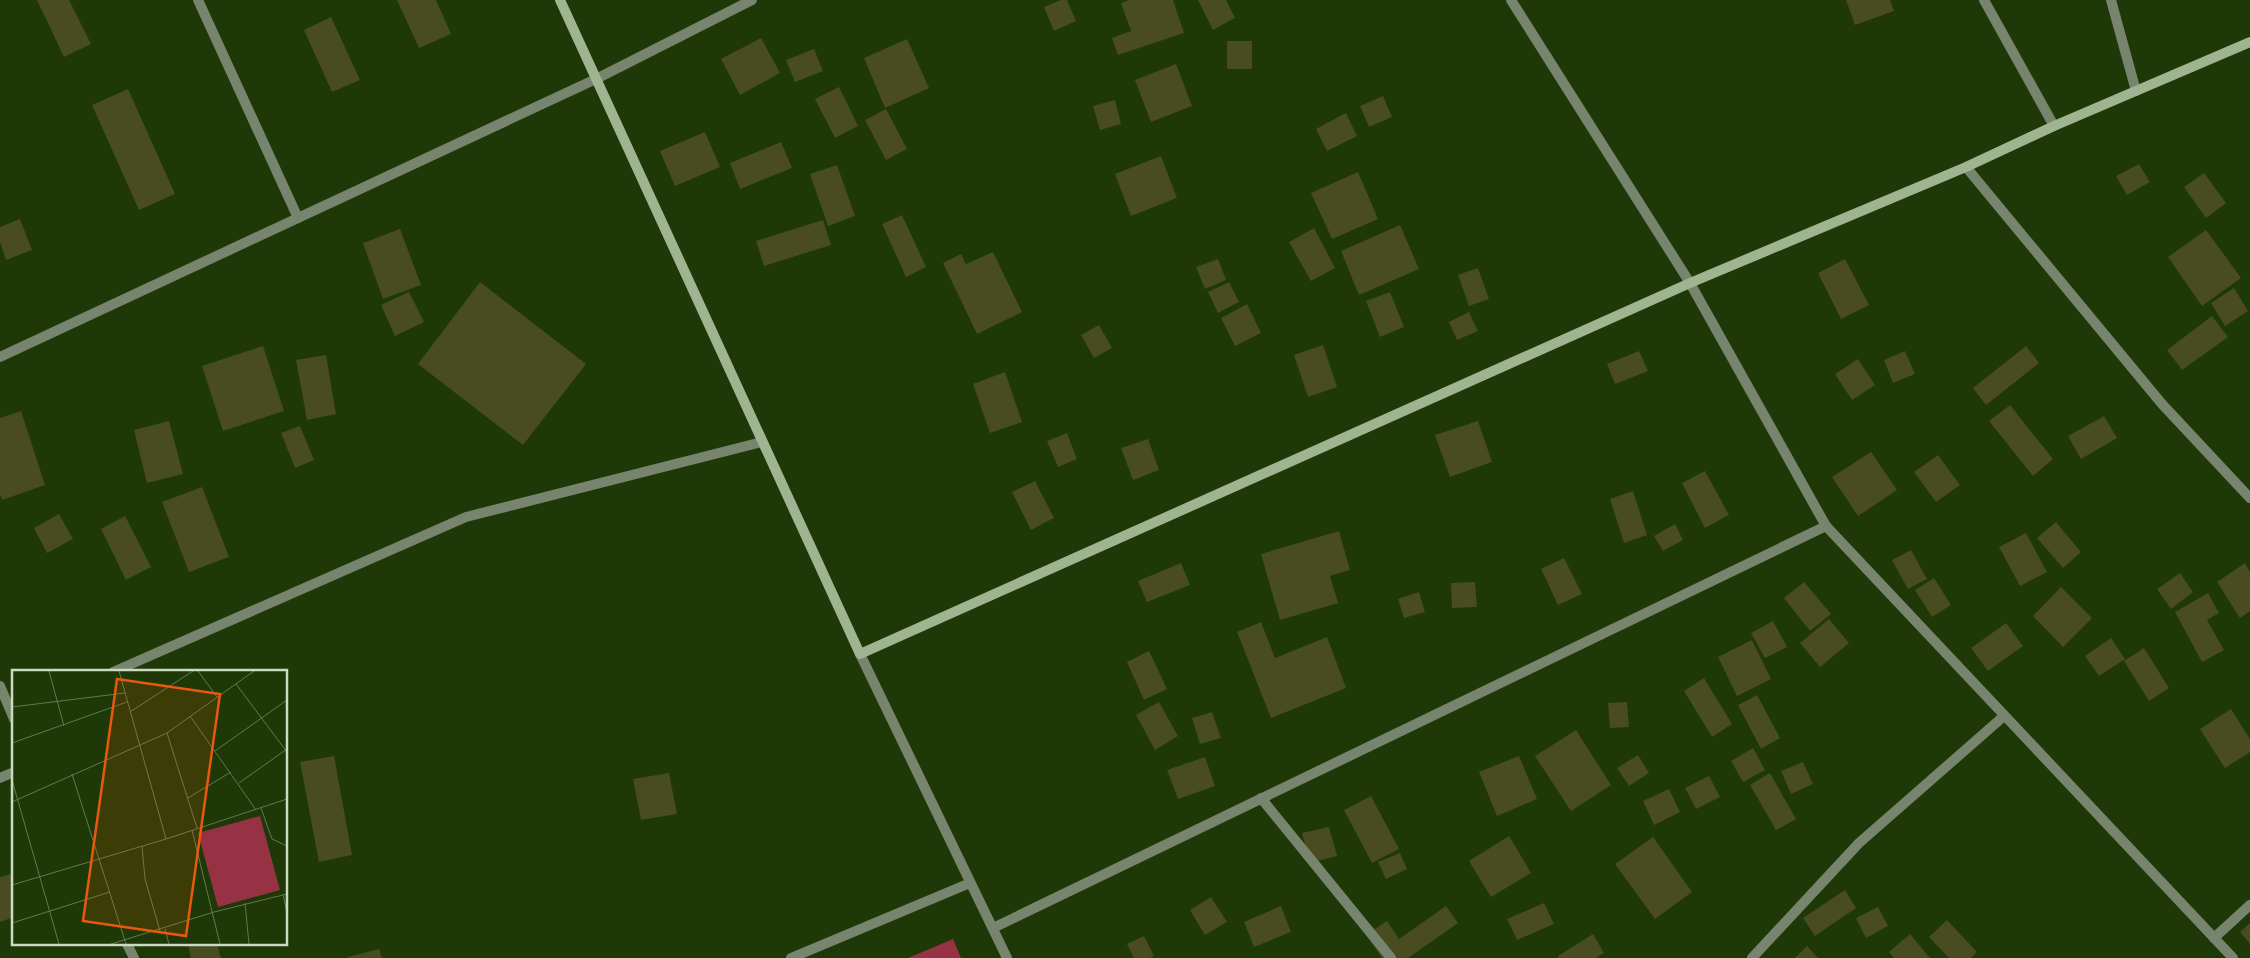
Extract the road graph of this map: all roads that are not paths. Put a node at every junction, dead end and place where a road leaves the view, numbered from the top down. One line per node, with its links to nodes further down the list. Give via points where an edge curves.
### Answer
1 (198, 0): 12 (street)
2 (560, 0): 8 (main road)
3 (752, 0): 8 (street)
4 (1511, 0): 13 (street)
5 (1984, 0): 10 (street)
6 (2112, 0): 9 (street)
7 (2250, 42): 9 (main road)
8 (596, 79): 12 (street); 15 (main road)
9 (2136, 91): 10 (main road)
10 (2054, 126): 11 (main road)
11 (1966, 167): 13 (main road); 16 (street, via 2162,404)
12 (298, 218): 14 (street)
13 (1690, 283): 17 (street); 18 (main road)
14 (0, 357)
15 (762, 442): 18 (main road); 19 (street, via 466,518)
16 (2250, 498)
17 (1826, 526): 22 (street); 25 (street)
18 (860, 654): 26 (street)
19 (118, 670)
20 (0, 686): 21 (street)
21 (12, 714)
22 (2004, 716): 29 (street); 35 (street, via 1860,843)
23 (12, 773): 24 (street)
24 (0, 778)
25 (1261, 798): 28 (street); 34 (street)
26 (970, 882): 28 (street); 32 (street)
27 (2250, 904): 29 (street)
28 (992, 928): 33 (street)
29 (2214, 938): 36 (street)
30 (127, 946): 31 (street)
31 (134, 958)
32 (791, 958)
33 (1007, 958)
34 (1391, 958)
35 (1752, 958)
36 (2233, 958)

